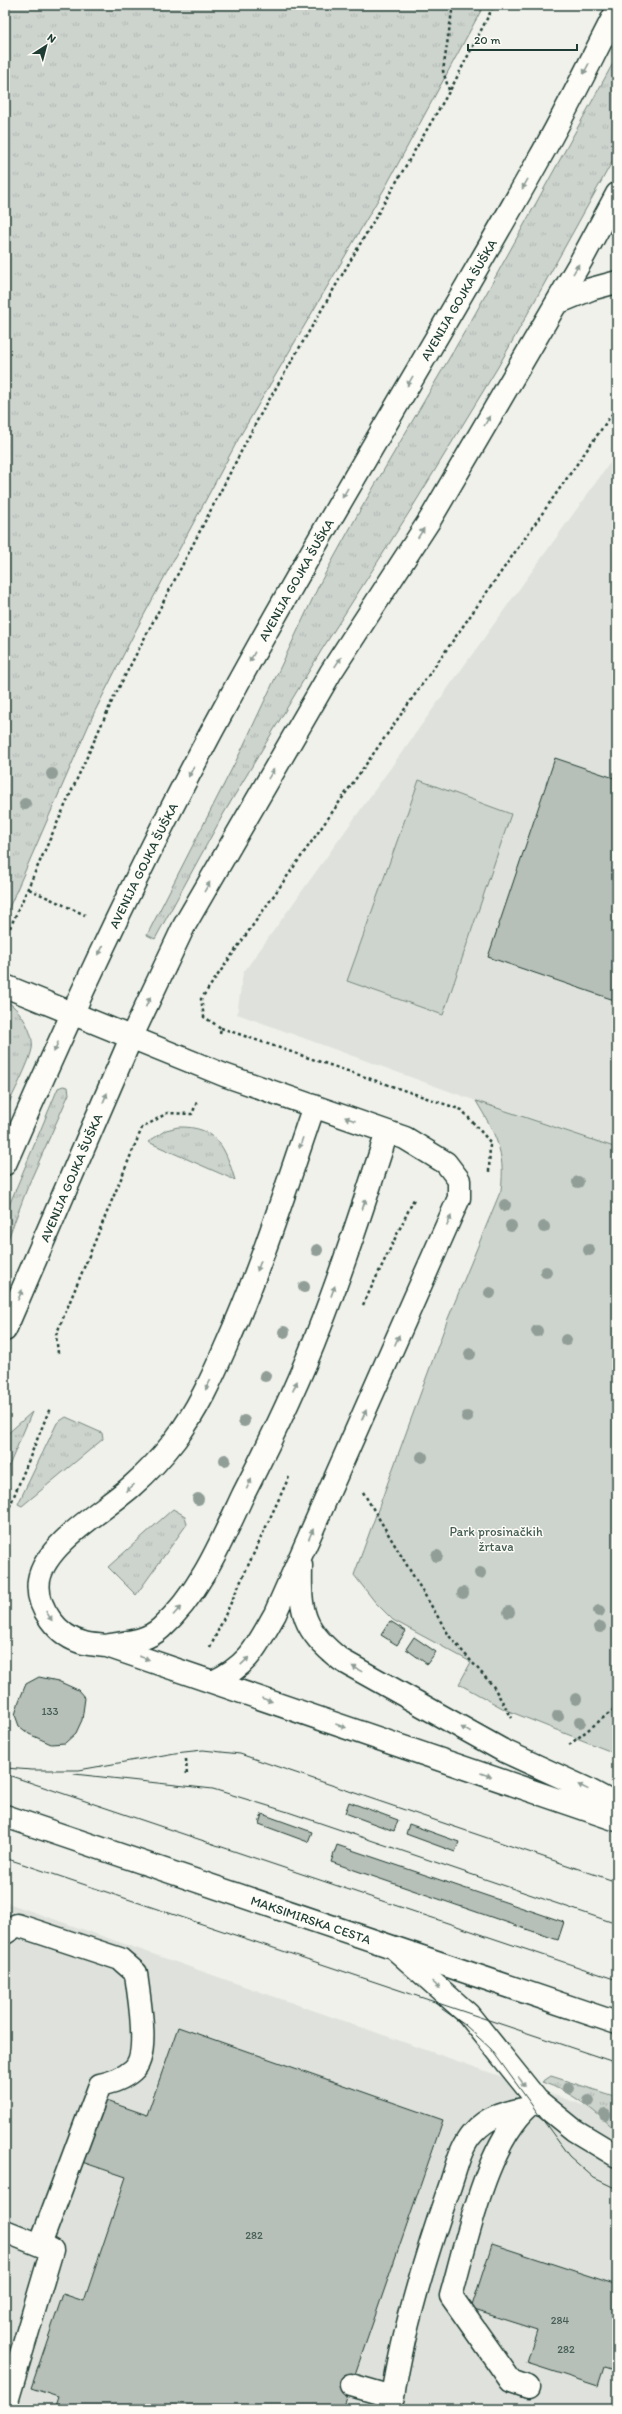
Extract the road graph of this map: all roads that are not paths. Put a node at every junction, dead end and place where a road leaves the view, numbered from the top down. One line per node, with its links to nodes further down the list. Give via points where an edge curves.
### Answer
1 (617, 10): 6 (main road, AVENIJA GOJKA ŠUŠKA, one-way to 6, via 539,160 291,586 225,706 111,928)
2 (617, 194): 4 (main road, AVENIJA GOJKA ŠUŠKA, one-way to 2)
3 (617, 282): 4 (main road)
4 (557, 303): 7 (main road, AVENIJA GOJKA ŠUŠKA, one-way to 4, via 184,926 266,782 331,672 431,518)
5 (5, 986): 6 (main road)
6 (71, 1012): 7 (main road); 10 (main road, AVENIJA GOJKA ŠUŠKA, one-way to 10)
7 (131, 1038): 8 (main road, via 224,1075); 11 (main road, AVENIJA GOJKA ŠUŠKA, one-way to 7)
8 (314, 1106): 9 (main road, one-way to 8); 13 (main road, one-way to 13, via 245,1305 196,1408 158,1463 63,1542 48,1560 39,1579 39,1595 46,1614 60,1632 83,1643)
9 (387, 1132): 12 (main road, one-way to 9, via 459,1198 459,1180 446,1163 405,1138); 13 (main road, one-way to 9, via 139,1641 160,1629 180,1609 199,1583 280,1422 320,1328 352,1242)
10 (5, 1164)
11 (5, 1330)
12 (302, 1554): 14 (main road, one-way to 12, via 232,1673 253,1653 275,1614); 15 (main road, one-way to 12, via 502,1750 341,1660 319,1643 300,1602)
13 (107, 1646): 14 (main road, one-way to 14)
14 (213, 1682): 17 (main road, one-way to 17)
15 (617, 1805)
16 (5, 1816): 19 (main road, MAKSIMIRSKA CESTA)
17 (617, 1820)
18 (5, 1933): 24 (main road, via 17,1925 120,1959 136,1973 137,1981 144,2044 135,2069 121,2079 100,2085)
19 (396, 1950): 20 (main road, MAKSIMIRSKA CESTA); 21 (main road, one-way to 21, via 468,2014)
20 (617, 2023)
21 (530, 2104): 22 (main road); 26 (main road, via 498,2148 487,2173 451,2296 511,2381); 27 (main road, via 490,2118 464,2146 400,2347)
22 (617, 2156)
23 (5, 2232): 24 (main road)
24 (40, 2245): 28 (main road, via 52,2250)
25 (351, 2384): 27 (main road)
26 (528, 2387)
27 (392, 2403)
28 (5, 2408)

